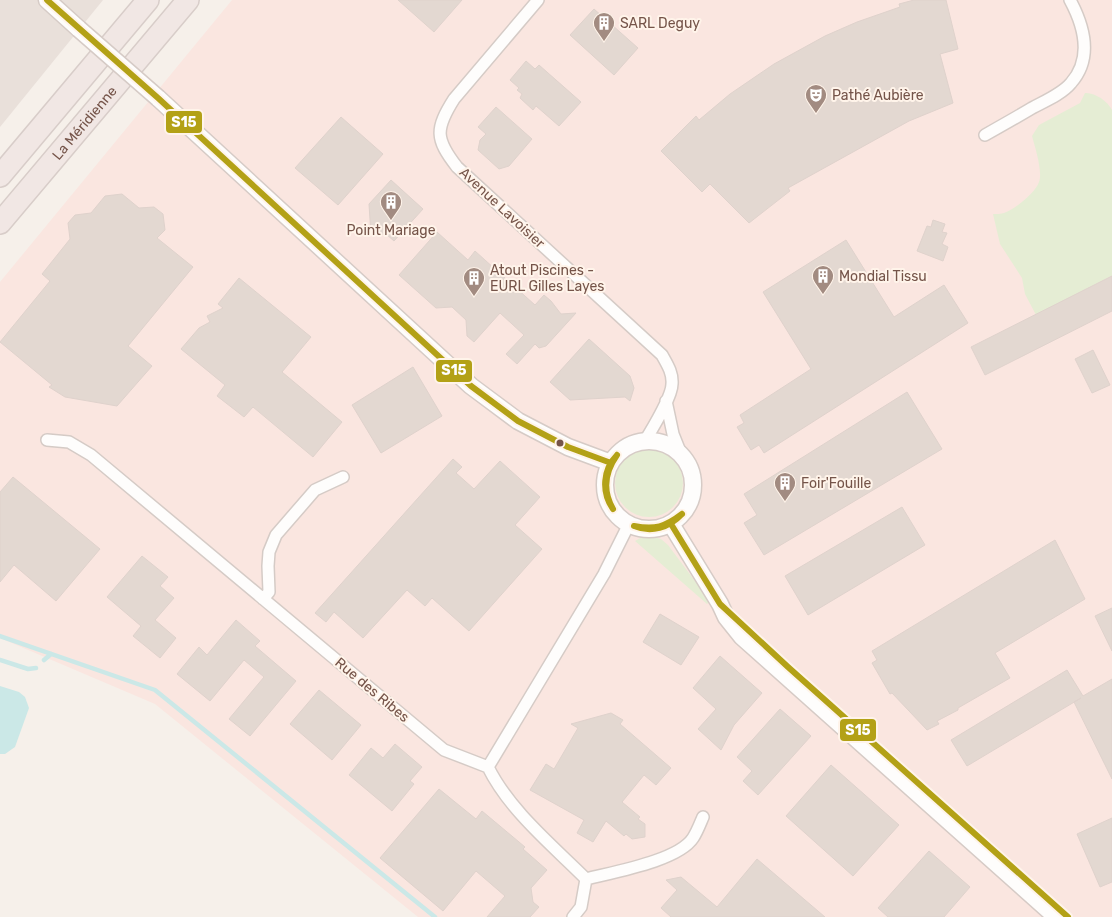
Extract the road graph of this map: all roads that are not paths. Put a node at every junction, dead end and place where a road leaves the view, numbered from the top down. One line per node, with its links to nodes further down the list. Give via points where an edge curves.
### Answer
1 (47, 0): 13 (main road, bridge, via 471,386 518,421 568,447)
2 (148, 0): 7 (highway)
3 (188, 0): 8 (highway, La Méridienne)
4 (538, 0): 9 (street, Avenue Lavoisier, via 454,99 444,115 439,139 457,167 662,355 673,385)
5 (1070, 0): 6 (street, via 1084,32 1085,51 1071,84)
6 (985, 135)
7 (0, 176)
8 (0, 223)
9 (666, 401): 11 (street, Avenue Lavoisier); 12 (street, Avenue Lavoisier)
10 (47, 440): 17 (street, Rue des Ribes, via 69,442 91,455)
11 (645, 441): 12 (main road, via 664,443); 13 (main road, via 625,448)
12 (681, 454): 16 (main road, via 692,471 693,491 686,510)
13 (611, 463): 15 (main road, via 605,480 607,497 615,513)
14 (343, 477): 17 (street, via 315,490 276,535 269,552 270,592)
15 (629, 524): 16 (main road, via 643,529); 19 (street, via 604,574)
16 (671, 524): 18 (main road)
17 (264, 599): 19 (street, Rue des Ribes, via 444,750)
18 (720, 604): 23 (main road, via 742,637); 24 (main road)
19 (488, 767): 21 (street, via 515,808)
20 (703, 817): 21 (street, via 693,839 677,853)
21 (586, 880): 22 (street, via 581,908)
22 (573, 917)
23 (1056, 917)
24 (1068, 917)

